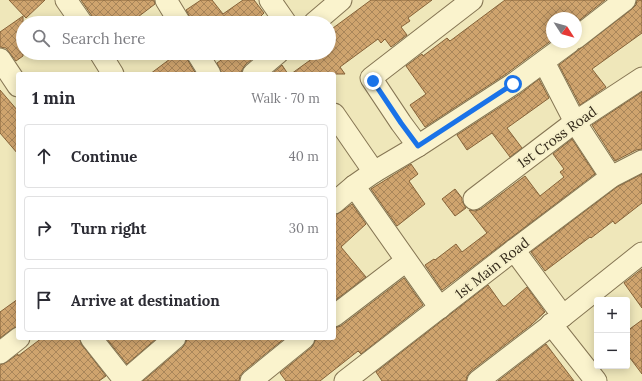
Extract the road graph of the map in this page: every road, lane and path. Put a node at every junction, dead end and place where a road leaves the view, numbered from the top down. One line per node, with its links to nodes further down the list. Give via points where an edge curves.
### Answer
1 (66, 0): 7 (street)
2 (166, 0): 8 (street)
3 (270, 0): 9 (street)
4 (341, 0): 10 (street)
5 (472, 0): 25 (street, via 371,78)
6 (625, 0): 11 (street)
7 (77, 16)
8 (176, 16)
9 (281, 16)
10 (322, 16)
11 (582, 33)
12 (562, 48): 17 (street)
13 (0, 59): 22 (street)
14 (104, 60): 18 (street)
15 (201, 60): 19 (street)
16 (270, 60): 20 (street)
17 (544, 62): 24 (street); 25 (street)
18 (112, 72)
19 (209, 72)
20 (255, 72)
21 (642, 78): 24 (street, 1st Cross Road)
22 (16, 83)
23 (336, 117): 27 (street)
24 (576, 122): 28 (street); 30 (street, 1st Cross Road)
25 (418, 146): 27 (street)
26 (642, 161): 28 (street, 1st Main Road)
27 (374, 172): 29 (street)
28 (611, 177): 32 (street, 1st Main Road)
29 (354, 186): 31 (street); 34 (street)
30 (474, 199)
31 (336, 201)
32 (514, 250): 35 (street, 1st Main Road); 37 (street)
33 (642, 253): 37 (street)
34 (406, 262): 35 (street); 36 (street)
35 (440, 308): 45 (street, 1st Main Road)
36 (336, 314)
37 (557, 320): 46 (street); 47 (street)
38 (17, 340): 42 (street)
39 (93, 340): 43 (street)
40 (173, 340): 43 (street)
41 (302, 340): 44 (street)
42 (0, 353)
43 (125, 381)
44 (251, 381)
45 (345, 381)
46 (478, 381)
47 (596, 381)

